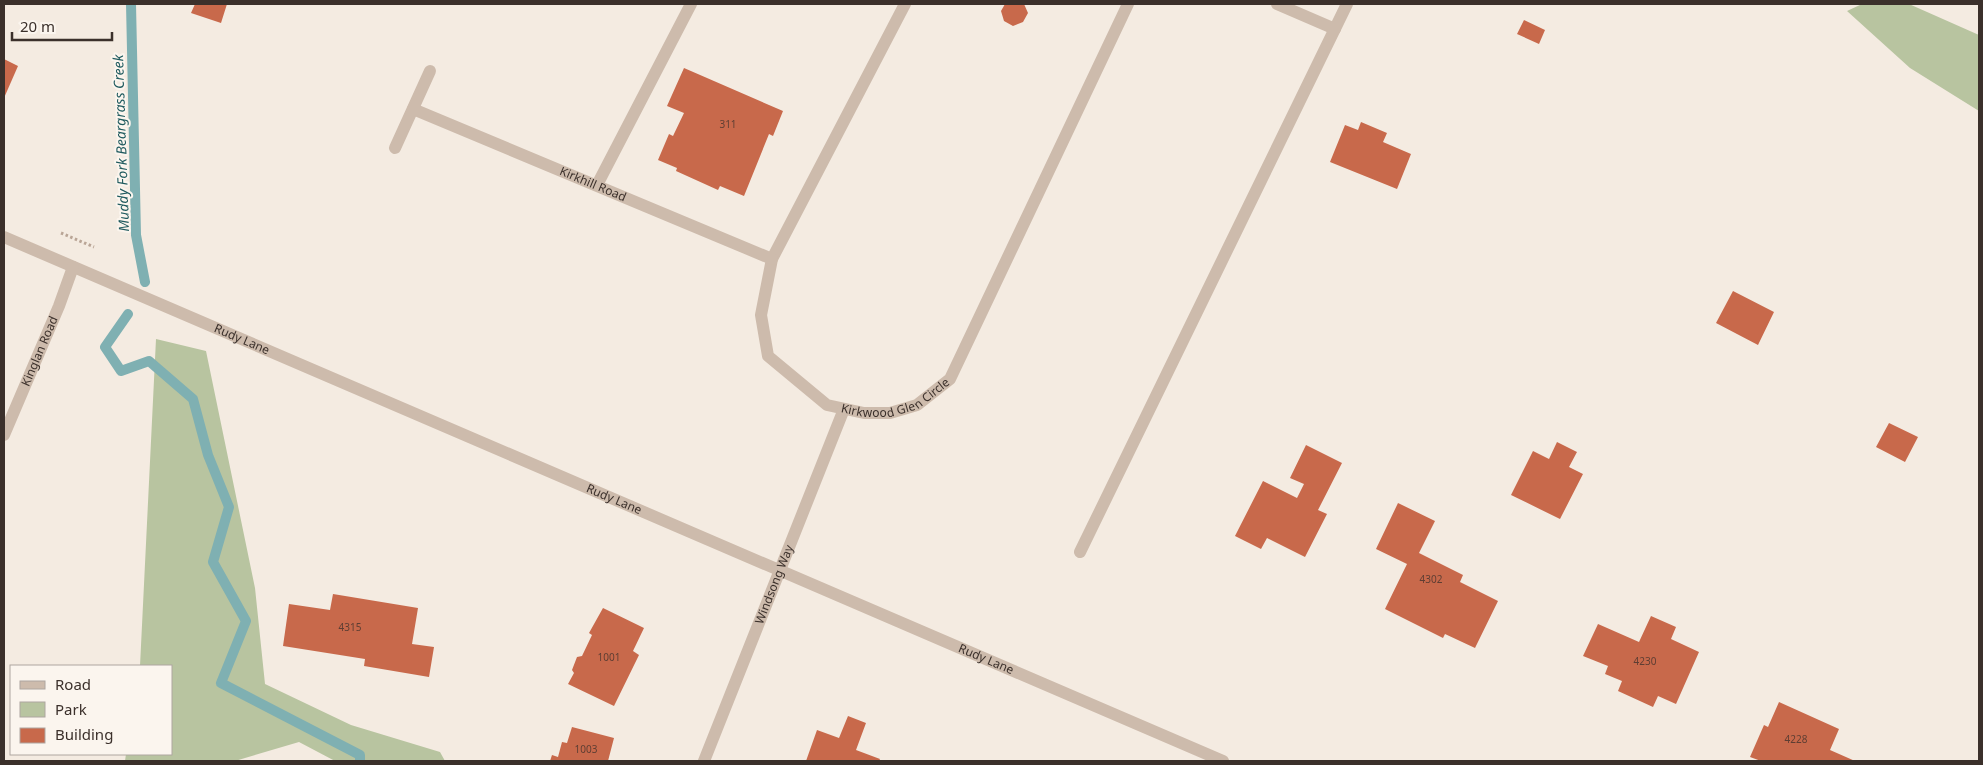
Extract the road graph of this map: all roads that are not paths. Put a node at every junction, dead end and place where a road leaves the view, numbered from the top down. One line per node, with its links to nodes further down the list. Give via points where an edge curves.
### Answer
1 (691, 4): 10 (street)
2 (905, 4): 12 (street, Kirkwood Glen Circle)
3 (1128, 4): 14 (street, Kirkwood Glen Circle, via 950,378 917,405 890,412 864,413)
4 (1277, 4): 6 (street)
5 (1347, 4): 6 (street)
6 (1335, 29): 16 (street)
7 (430, 71): 8 (street)
8 (413, 108): 9 (street); 10 (street, Kirkhill Road)
9 (395, 148)
10 (598, 186): 12 (street, Kirkhill Road)
11 (4, 237): 13 (street, Rudy Lane)
12 (772, 259): 14 (street, Kirkwood Glen Circle, via 761,315 768,356 827,405)
13 (74, 267): 15 (street, Kinglan Road); 17 (street, Rudy Lane)
14 (844, 409): 17 (street, Windsong Way)
15 (4, 435)
16 (1080, 552)
17 (781, 570): 18 (street, Windsong Way); 19 (street, Rudy Lane)
18 (704, 761)
19 (1223, 761)

